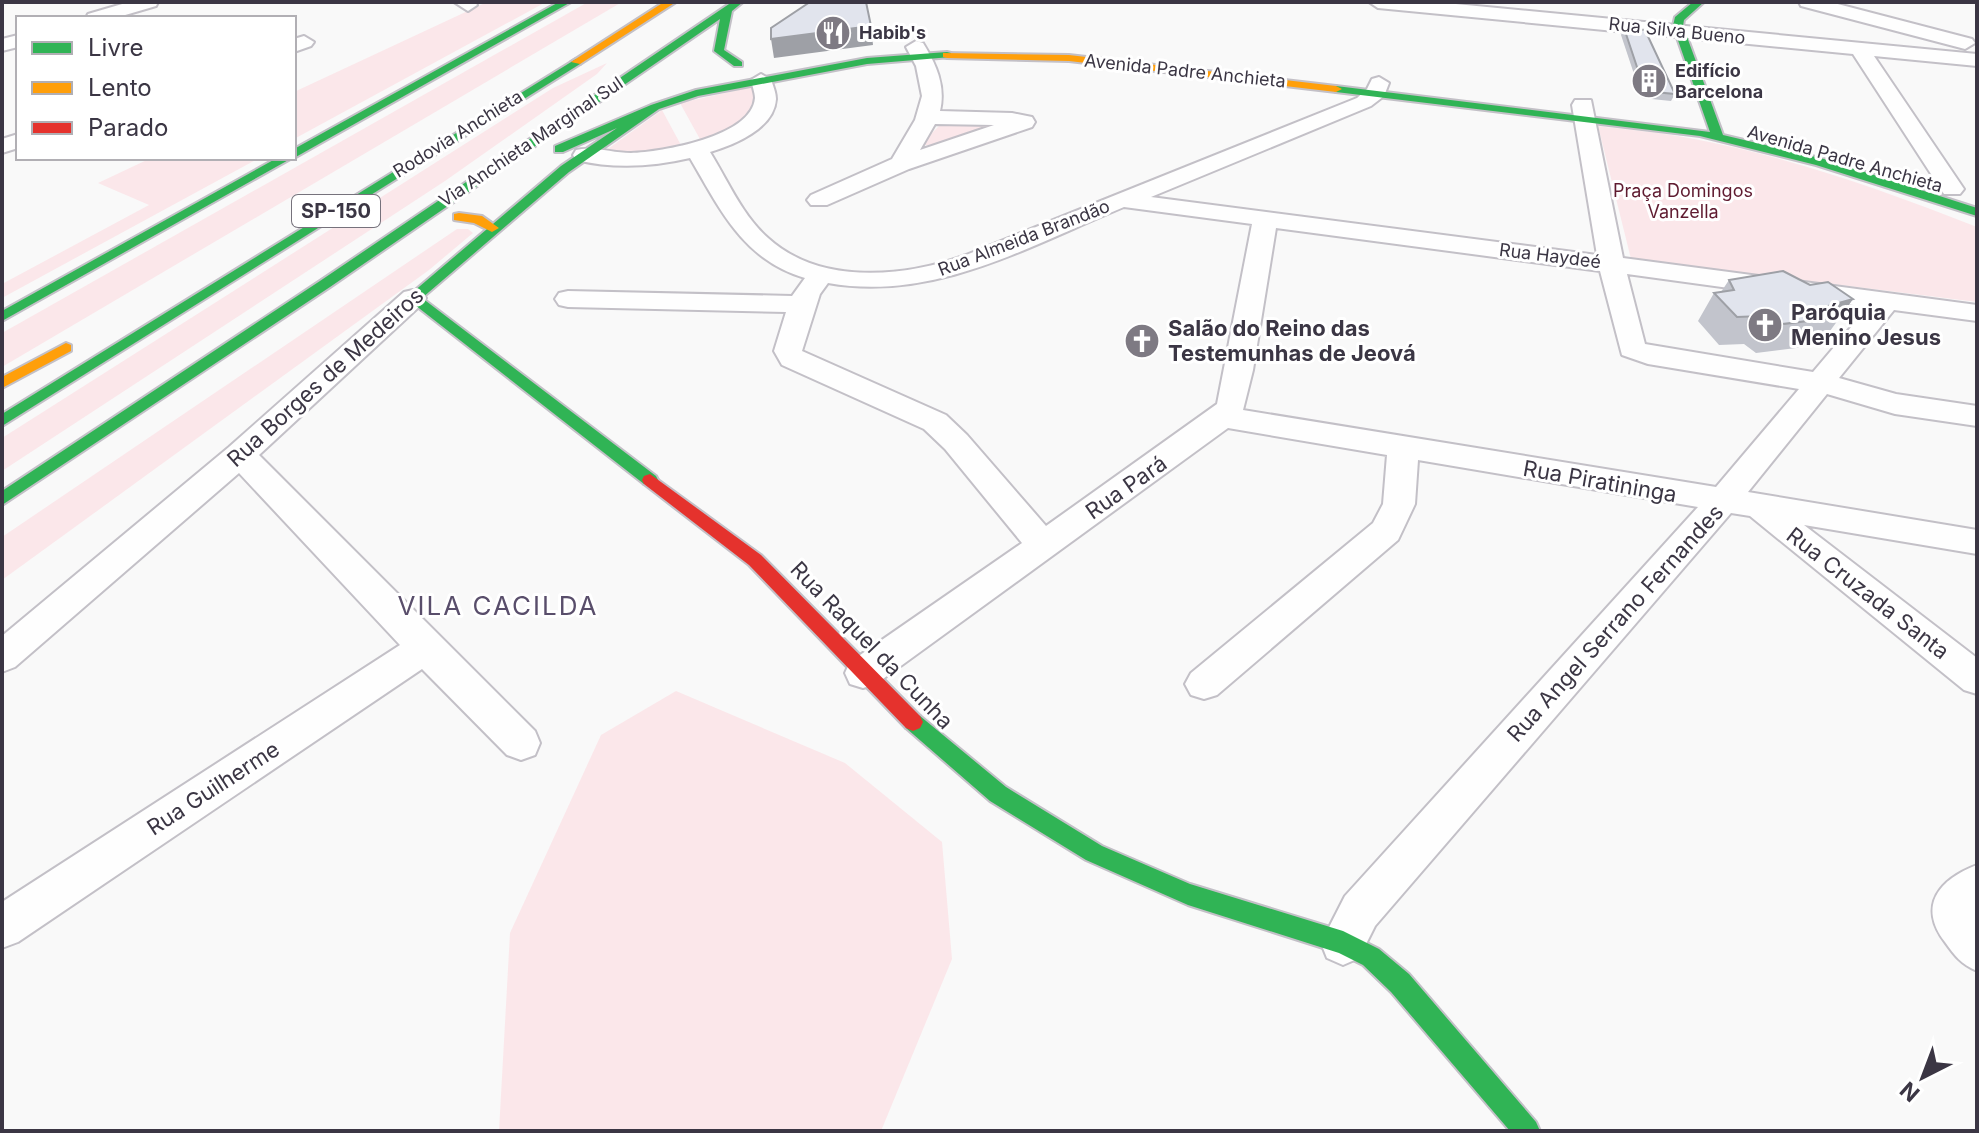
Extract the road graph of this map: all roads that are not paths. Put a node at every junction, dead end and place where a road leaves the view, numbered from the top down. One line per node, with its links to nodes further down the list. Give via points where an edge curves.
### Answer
1 (149, 2): 11 (street)
2 (566, 2): 29 (main road)
3 (644, 2): 34 (main road, Rodovia Anchieta / SP-150)
4 (671, 2): 59 (main road, Rodovia Anchieta / SP-150)
5 (690, 2): 26 (main road)
6 (1378, 2): 12 (street, Rua Silva Bueno)
7 (1578, 2): 12 (street)
8 (1699, 2): 13 (main road, via 1679,19)
9 (1808, 2): 14 (street)
10 (732, 6): 19 (main road, via 719,51); 26 (main road, Via Anchieta Marginal Sul / SP-150)
11 (102, 16)
12 (1585, 21): 13 (street, Rua Silva Bueno)
13 (1679, 31): 15 (street, Rua Silva Bueno); 27 (main road)
14 (1977, 46)
15 (1860, 50): 17 (street, Rua Silva Bueno); 35 (street)
16 (918, 51): 18 (main road, Avenida Padre Anchieta); 20 (main road, Avenida Padre Anchieta); 21 (main road, Avenida Padre Anchieta, via 1069,58); 25 (street, via 931,88)
17 (1977, 60)
18 (801, 62): 19 (main road, Avenida Padre Anchieta); 20 (main road)
19 (738, 64): 22 (main road, via 735,74)
20 (761, 80): 22 (main road, Avenida Padre Anchieta); 28 (street, via 766,96 755,118 737,133)
21 (1378, 87): 24 (main road, Avenida Padre Anchieta); 39 (street, Rua Almeida Brandão, via 1364,102)
22 (685, 96): 23 (main road, Avenida Padre Anchieta)
23 (655, 107): 30 (main road); 31 (main road, Rua Borges de Medeiros)
24 (1584, 111): 27 (main road, Avenida Padre Anchieta); 45 (street)
25 (930, 117): 33 (street); 33 (street, via 1024,122)
26 (553, 126): 44 (main road, Via Anchieta Marginal Sul / SP-150)
27 (1714, 128): 35 (main road, Avenida Padre Anchieta, via 1871,164); 40 (main road, Avenida Padre Anchieta)
28 (697, 150): 31 (street, via 649,159); 46 (street, Rua Almeida Brandão, via 759,244)
29 (296, 153)
30 (549, 155)
31 (584, 155): 43 (main road, Rua Borges de Medeiros)
32 (282, 160): 50 (main road)
33 (901, 164): 38 (street)
34 (357, 177)
35 (1952, 189): 36 (main road, Avenida Padre Anchieta)
36 (1977, 198)
37 (485, 199): 41 (main road)
38 (819, 200)
39 (1123, 200): 42 (street, Rua Haydeé); 46 (street, Rua Almeida Brandão, via 934,273 878,280)
40 (1977, 212)
41 (459, 217): 43 (main road); 44 (main road)
42 (1265, 221): 45 (street, Rua Haydeé); 58 (street, via 1239,370 1231,406)
43 (492, 228): 47 (main road, Rua Borges de Medeiros)
44 (359, 261): 62 (main road, Via Anchieta Marginal Sul / SP-150)
45 (1611, 264): 49 (street, Rua Haydeé); 55 (street, via 1636,352)
46 (822, 274): 51 (street)
47 (413, 298): 61 (street, Rua Borges de Medeiros); 69 (main road, Rua Raquel da Cunha, via 755,560)
48 (568, 299): 51 (street)
49 (1887, 301): 52 (street, Rua Haydeé); 55 (street, Rua Angel Serrano Fernandes)
50 (29, 302): 53 (street)
51 (802, 304): 66 (street, via 789,342 792,359 935,422)
52 (1977, 313)
53 (2, 315)
54 (2, 383): 56 (main road, via 87,339)
55 (1822, 383): 57 (street, via 1895,404); 63 (street, Rua Angel Serrano Fernandes)
56 (2, 395)
57 (1977, 416)
58 (1223, 417): 60 (street, Rua Piratininga); 66 (street, Rua Pará)
59 (2, 421)
60 (1403, 447): 63 (street, Rua Piratininga); 71 (street, via 1399,504 1386,531)
61 (240, 455): 67 (street); 68 (street, Rua Borges de Medeiros)
62 (2, 499)
63 (1722, 502): 64 (street, Rua Piratininga); 75 (street, Rua Angel Serrano Fernandes, via 1360,911)
64 (1760, 508): 65 (street, Rua Piratininga); 70 (street, Rua Cruzada Santa)
65 (1977, 542)
66 (1043, 545): 69 (street, Rua Pará)
67 (425, 648): 72 (street); 74 (street, Rua Guilherme)
68 (2, 657)
69 (863, 673): 75 (main road, Rua Raquel da Cunha, via 959,764 1094,853 1188,894)
70 (1977, 679)
71 (1204, 684)
72 (521, 743)
73 (1977, 885): 76 (street, via 1954,905 1955,920)
74 (2, 927)
75 (1343, 943): 77 (main road, Rua Raquel da Cunha, via 1386,968)
76 (1977, 949)
77 (1527, 1131)

